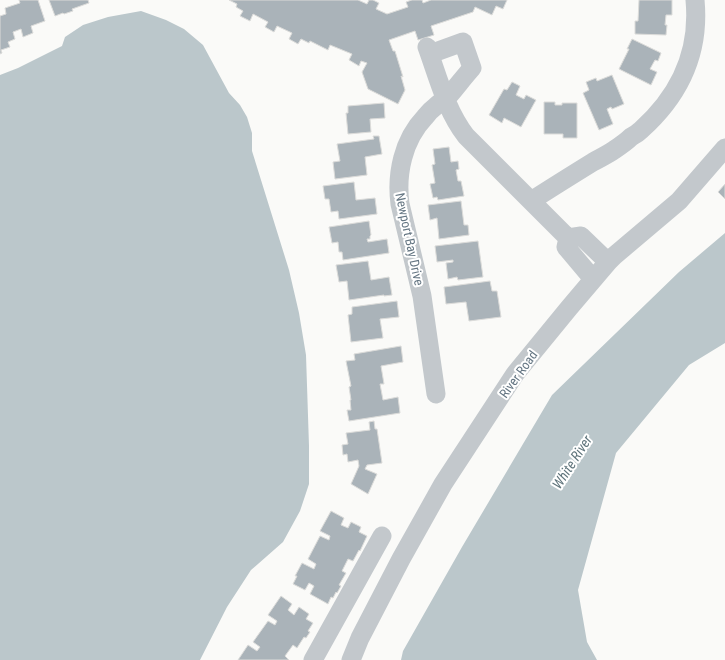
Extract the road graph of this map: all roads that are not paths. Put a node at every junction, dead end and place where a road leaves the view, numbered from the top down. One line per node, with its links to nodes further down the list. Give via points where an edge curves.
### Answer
1 (696, 0): 4 (street, via 695,31 690,57 668,102 641,131)
2 (446, 99): 2 (street, Newport Bay Drive, via 429,50 463,42 472,68); 4 (street, via 461,130); 8 (street, Newport Bay Drive, via 435,106 415,129 404,154 399,178 400,204 422,296)
3 (725, 148): 6 (street, River Road, via 679,201)
4 (531, 201): 5 (street)
5 (568, 238): 6 (street, via 581,236); 7 (street, via 566,247)
6 (608, 262): 7 (street, River Road)
7 (593, 279): 11 (street, River Road, via 515,374 447,478 400,558)
8 (436, 394)
9 (382, 536): 10 (street)
10 (332, 626): 11 (street); 12 (street)
11 (360, 638): 13 (street, River Road)
12 (313, 660)
13 (351, 660)

